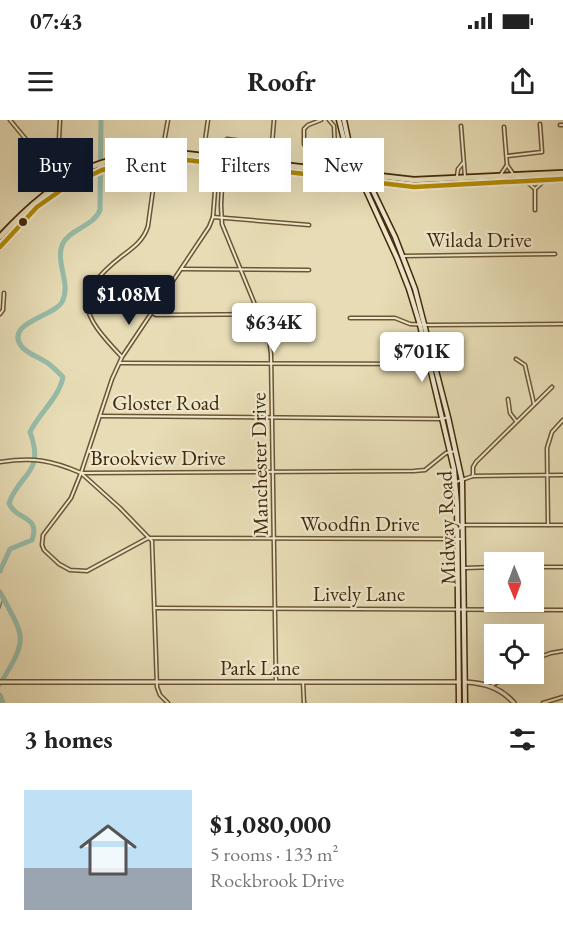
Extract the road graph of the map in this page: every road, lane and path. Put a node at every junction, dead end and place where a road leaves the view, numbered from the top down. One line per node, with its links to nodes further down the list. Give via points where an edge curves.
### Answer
1 (10, 120): 15 (street)
2 (60, 120): 16 (street)
3 (168, 120): 17 (street)
4 (208, 120): 18 (street)
5 (274, 120): 19 (street)
6 (321, 120): 14 (street, via 306,127 304,146 333,149)
7 (330, 120): 11 (street)
8 (341, 120): 13 (main road, Midway Road)
9 (540, 124): 26 (street, via 542,152)
10 (461, 126): 27 (street)
11 (334, 128): 13 (street); 14 (street)
12 (504, 128): 26 (street)
13 (343, 129): 14 (street); 20 (main road, Midway Road); 21 (main road, Midway Road)
14 (335, 132)
15 (25, 138)
16 (59, 138)
17 (165, 138)
18 (205, 138)
19 (273, 138)
20 (346, 138)
21 (347, 138)
22 (199, 152): 24 (street)
23 (187, 154): 24 (main road)
24 (195, 155): 25 (main road)
25 (199, 155)
26 (507, 156): 28 (street)
27 (463, 163): 33 (street); 34 (street)
28 (507, 165): 30 (street); 31 (street)
29 (563, 173): 31 (main road)
30 (500, 176): 31 (main road); 34 (main road)
31 (515, 176)
32 (384, 177): 36 (main road)
33 (457, 179): 34 (main road); 36 (main road)
34 (465, 179): 40 (main road)
35 (563, 179): 37 (main road)
36 (449, 180): 41 (main road)
37 (544, 180): 38 (main road); 42 (street)
38 (526, 181): 40 (main road); 42 (street)
39 (384, 183): 41 (main road)
40 (465, 185): 41 (main road)
41 (430, 187)
42 (535, 189): 50 (street)
43 (48, 192): 56 (main road)
44 (58, 192): 57 (main road, via 37,207)
45 (153, 192): 73 (street, via 145,235 97,278 87,298 90,319)
46 (216, 192): 51 (street)
47 (221, 192): 52 (street)
48 (369, 192): 55 (main road, Midway Road)
49 (371, 192): 53 (main road, Midway Road)
50 (535, 210)
51 (213, 218): 52 (street); 61 (street)
52 (221, 218): 54 (street); 63 (street, Manchester Drive)
53 (389, 224): 55 (main road); 59 (main road, Midway Road)
54 (309, 225)
55 (383, 227): 60 (main road, Midway Road)
56 (0, 237)
57 (0, 247)
58 (555, 254): 59 (street, Wilada Drive)
59 (403, 256): 60 (main road); 72 (main road, Midway Road)
60 (397, 258): 71 (main road, Midway Road)
61 (181, 268): 63 (street); 65 (street)
62 (309, 270): 63 (street)
63 (241, 271): 66 (street, Manchester Drive)
64 (4, 293): 67 (street)
65 (151, 312): 66 (street); 73 (street)
66 (258, 313): 68 (street); 76 (street, Manchester Drive)
67 (0, 314)
68 (309, 314)
69 (350, 318): 71 (street, via 395,318)
70 (563, 324): 72 (street)
71 (420, 325): 72 (street); 77 (main road, Midway Road)
72 (426, 325): 77 (main road, Midway Road)
73 (122, 357): 75 (street)
74 (516, 359): 80 (street, via 525,365)
75 (120, 363): 76 (street); 81 (street)
76 (272, 364): 77 (street); 82 (street, Manchester Drive)
77 (431, 364): 83 (main road, Midway Road); 84 (main road, Midway Road)
78 (552, 387): 80 (street)
79 (508, 399): 85 (street)
80 (534, 404): 85 (street)
81 (100, 416): 82 (street, Gloster Road); 91 (street)
82 (273, 417): 84 (street, Gloster Road); 90 (street, Manchester Drive)
83 (448, 417): 84 (street, Gloster Road); 87 (main road, Midway Road)
84 (442, 419): 88 (main road, Midway Road)
85 (516, 421): 94 (street, via 472,467)
86 (562, 422): 92 (street, via 549,438)
87 (456, 451): 88 (street, Brookview Drive); 95 (main road, Midway Road)
88 (449, 453): 90 (street, Brookview Drive, via 420,471); 96 (main road, Midway Road)
89 (0, 462): 91 (street, Brookview Drive, via 33,458)
90 (274, 472): 91 (street, Brookview Drive); 101 (street, Manchester Drive)
91 (81, 473): 100 (street); 100 (street, via 66,508 43,535 42,545 50,557 70,570 87,571)
92 (547, 475): 93 (street); 94 (street); 98 (street)
93 (563, 475)
94 (473, 476): 95 (street)
95 (462, 481): 96 (street); 97 (main road, Midway Road)
96 (456, 483): 97 (main road, Midway Road)
97 (460, 525): 98 (street); 102 (main road, Midway Road)
98 (548, 525): 99 (street)
99 (563, 525)
100 (148, 538): 101 (street, Woodfin Drive); 108 (street, via 153,544)
101 (275, 538): 102 (street, Woodfin Drive); 109 (street, Manchester Drive)
102 (460, 539): 106 (main road, Midway Road); 107 (main road, Midway Road)
103 (484, 567): 107 (street)
104 (544, 567): 105 (street)
105 (563, 567)
106 (458, 568): 107 (street); 110 (main road, Midway Road)
107 (464, 568): 111 (main road, Midway Road)
108 (155, 608): 109 (street, Lively Lane); 116 (street)
109 (276, 608): 110 (street, Lively Lane); 117 (street, Manchester Drive)
110 (458, 608): 111 (street, Lively Lane); 119 (main road, Midway Road)
111 (464, 610): 112 (street, Lively Lane); 120 (main road, Midway Road)
112 (563, 610)
113 (563, 651): 114 (street)
114 (544, 655)
115 (0, 682): 116 (street, Park Lane)
116 (157, 682): 117 (street, Park Lane); 124 (street, via 160,695)
117 (276, 682): 118 (street, Park Lane)
118 (303, 682): 119 (street, Park Lane); 125 (street)
119 (459, 682): 120 (street, Park Lane); 126 (main road, Midway Road)
120 (465, 682): 122 (street, Park Lane); 127 (main road, Midway Road)
121 (494, 684): 122 (street)
122 (491, 686): 128 (street, Park Lane)
123 (563, 697): 129 (street)
124 (168, 703)
125 (304, 703)
126 (459, 703)
127 (465, 703)
128 (514, 703)
129 (543, 703)

